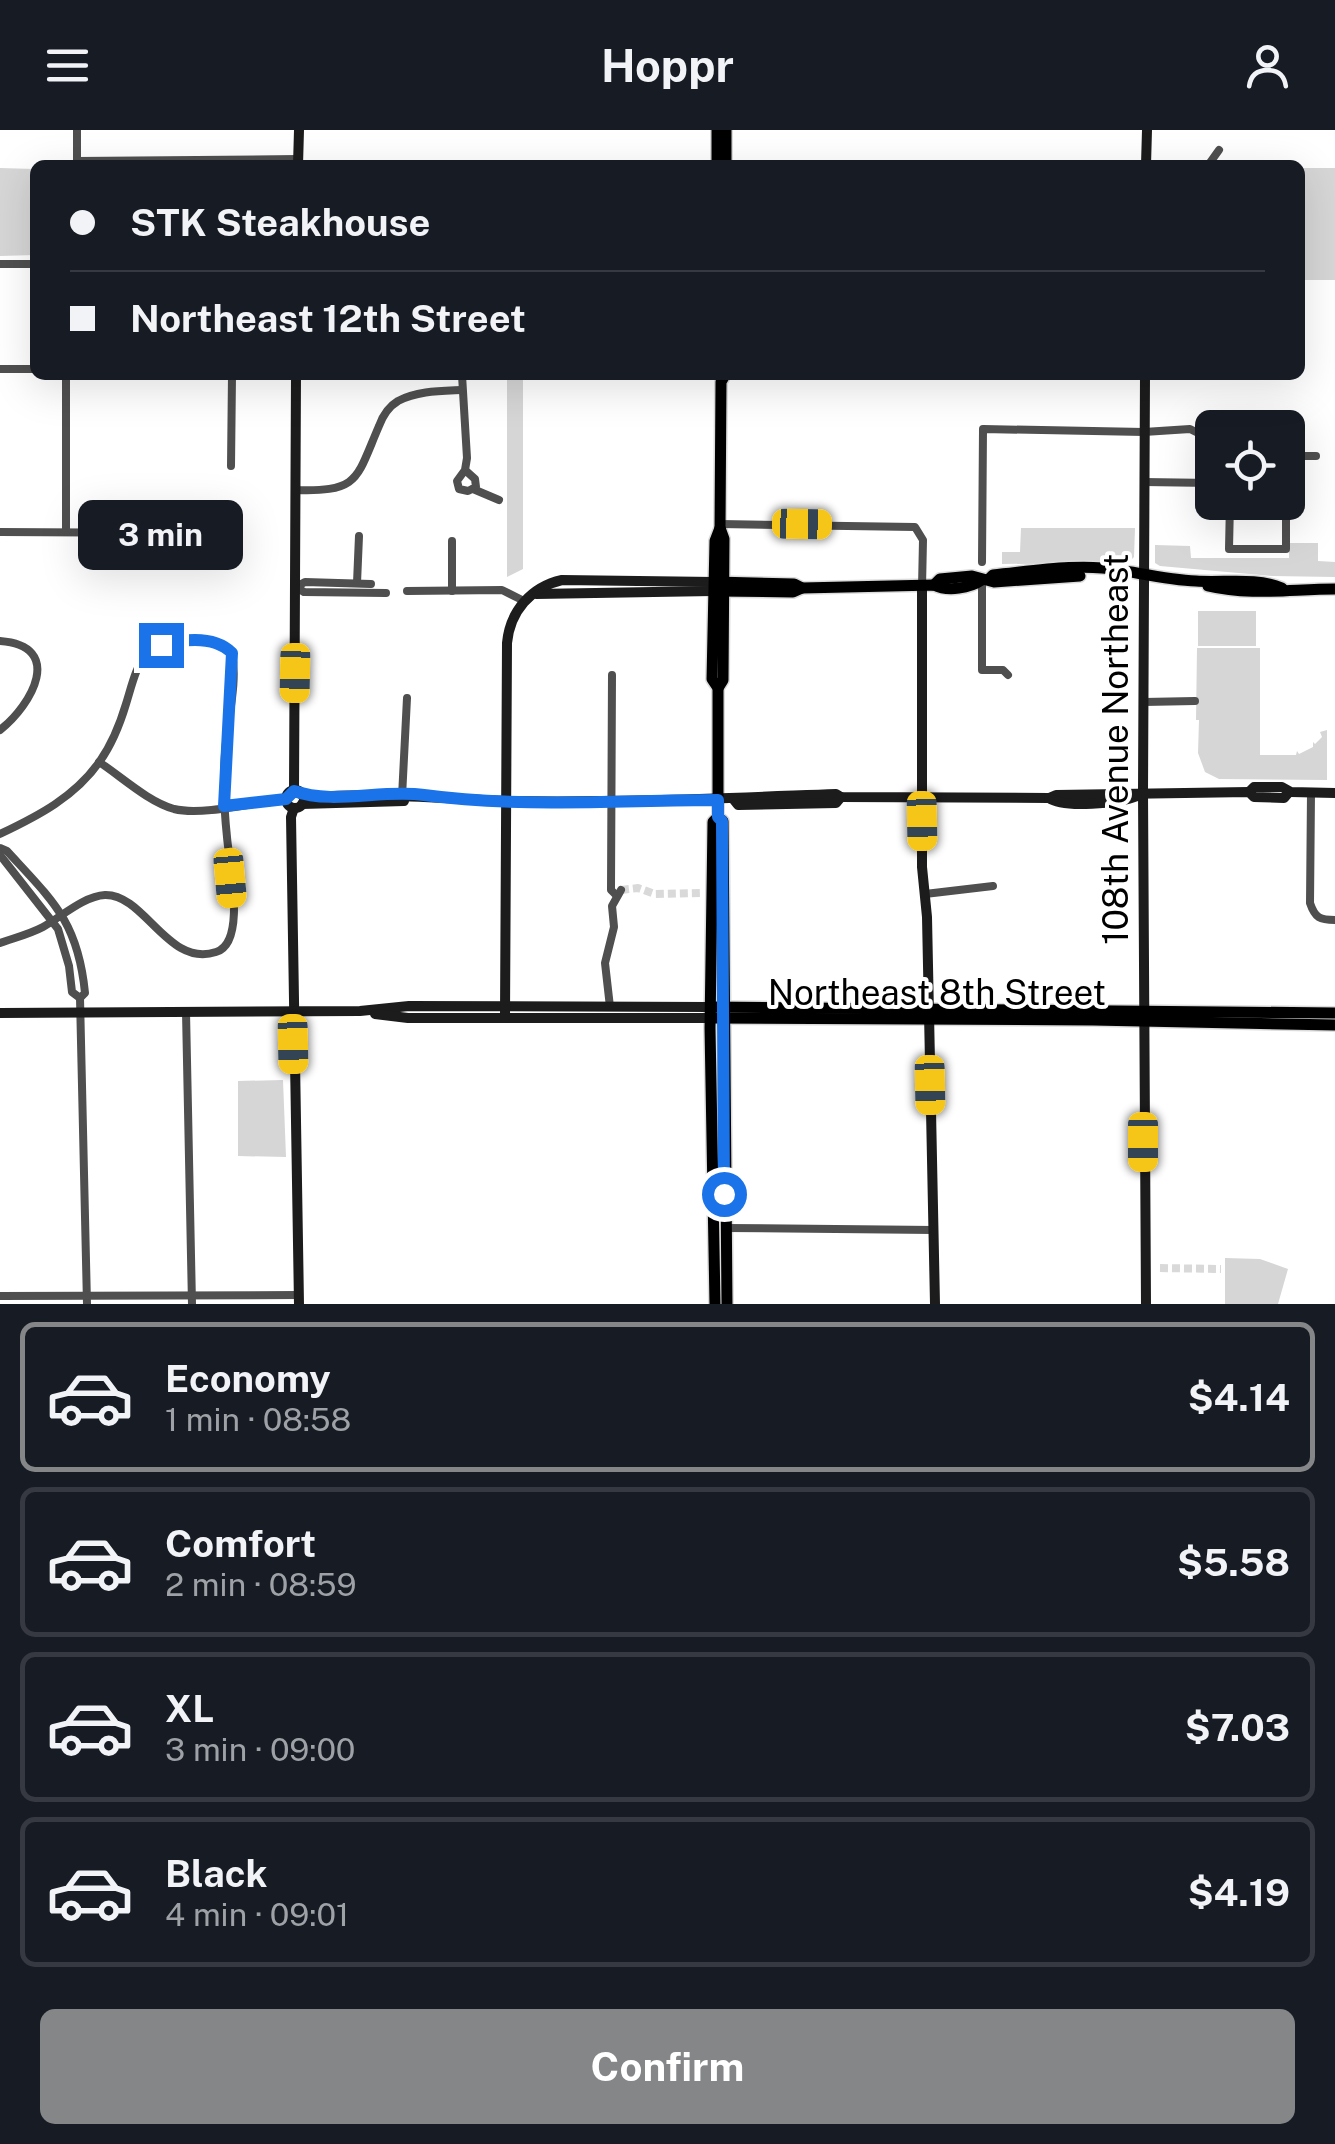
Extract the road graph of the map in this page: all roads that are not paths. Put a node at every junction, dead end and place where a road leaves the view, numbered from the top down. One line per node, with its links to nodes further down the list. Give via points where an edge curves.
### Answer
1 (77, 130): 7 (street)
2 (299, 130): 8 (main road)
3 (717, 130): 9 (main road)
4 (726, 130): 10 (main road)
5 (1147, 130): 11 (main road)
6 (1219, 150): 12 (street)
7 (77, 160)
8 (298, 160)
9 (717, 160)
10 (726, 160)
11 (1148, 160)
12 (1212, 160)
13 (0, 264): 14 (street)
14 (30, 264)
15 (0, 369): 16 (street)
16 (30, 370)
17 (66, 380): 39 (street)
18 (232, 380): 28 (street)
19 (296, 380): 33 (main road)
20 (462, 380): 23 (street)
21 (721, 380): 37 (main road)
22 (1145, 380): 24 (main road, 108th Avenue Northeast)
23 (461, 390): 29 (street); 33 (street, via 417,394 394,404 352,481 336,490)
24 (1144, 432): 25 (street); 30 (main road, 108th Avenue Northeast); 43 (street, via 983,429)
25 (1195, 432)
26 (1305, 456): 27 (street)
27 (1316, 456)
28 (230, 466)
29 (465, 470): 32 (street, via 476,479); 32 (street, via 457,486)
30 (1144, 482): 31 (street); 44 (main road, 108th Avenue Northeast)
31 (1195, 483)
32 (473, 489): 34 (street)
33 (296, 490): 49 (main road)
34 (499, 500)
35 (1230, 520): 36 (street, via 1229,548 1286,548)
36 (1286, 520)
37 (720, 526): 50 (main road); 51 (street, via 914,527 923,540)
38 (0, 532): 39 (street)
39 (66, 532): 40 (street)
40 (176, 533)
41 (359, 536): 47 (street)
42 (452, 541): 54 (street)
43 (982, 562)
44 (1144, 577): 45 (main road, via 1124,570 1054,569); 52 (main road, via 1256,592); 64 (main road, 108th Avenue Northeast)
45 (986, 579): 51 (main road, via 940,579); 60 (street, via 982,670)
46 (631, 581): 50 (main road); 55 (main road); 57 (main road, via 562,580)
47 (357, 582): 48 (street); 49 (street)
48 (371, 584)
49 (296, 586): 56 (street, via 304,592); 73 (main road)
50 (718, 586): 51 (main road); 55 (main road); 76 (main road)
51 (928, 586): 70 (main road)
52 (1335, 589)
53 (407, 591): 54 (street)
54 (452, 591): 58 (street, via 502,590)
55 (590, 592): 57 (main road)
56 (386, 593)
57 (536, 594): 58 (main road)
58 (524, 601): 74 (main road, via 508,629)
59 (0, 641): 65 (street, via 29,650 37,677 22,710)
60 (1008, 674)
61 (612, 675): 75 (street)
62 (407, 698): 72 (street)
63 (1195, 701): 64 (street)
64 (1144, 702): 69 (main road, 108th Avenue Northeast)
65 (0, 730)
66 (99, 762): 78 (street, via 174,808); 78 (street, via 116,733 137,665 152,649 190,640 222,644 232,653); 80 (street, via 62,800)
67 (1311, 793): 68 (main road); 69 (main road, via 1254,787); 86 (street, via 1310,903 1321,920)
68 (1335, 793)
69 (1143, 794): 70 (main road); 101 (main road, 108th Avenue Northeast)
70 (922, 796): 71 (main road); 84 (main road)
71 (841, 797): 77 (main road); 77 (main road, via 836,803)
72 (402, 798): 73 (main road); 74 (main road)
73 (296, 799): 78 (street); 94 (main road)
74 (506, 800): 75 (main road); 98 (main road)
75 (611, 800): 76 (main road); 90 (street, via 612,890 619,892 605,964)
76 (718, 800): 77 (main road); 79 (main road)
77 (734, 800)
78 (224, 806): 85 (street, via 234,924 223,950 184,949 114,897 93,898)
79 (718, 817): 99 (main road); 99 (main road, via 707,893)
80 (0, 834)
81 (0, 848): 85 (street)
82 (0, 856): 87 (street)
83 (992, 886): 84 (street)
84 (925, 894): 100 (main road)
85 (63, 915): 87 (street); 89 (street, via 82,958)
86 (1335, 920)
87 (52, 922): 88 (street); 89 (street, via 70,966 72,992)
88 (0, 943)
89 (80, 998): 97 (street)
90 (610, 1007): 98 (main road, Northeast 8th Street); 99 (main road, Northeast 8th Street)
91 (474, 1008): 92 (main road, Northeast 8th Street); 98 (main road, Northeast 8th Street); 102 (main road)
92 (360, 1011): 94 (main road, Northeast 8th Street); 102 (main road, Northeast 8th Street)
93 (186, 1012): 94 (main road, Northeast 8th Street); 97 (main road, Northeast 8th Street); 109 (street)
94 (292, 1012): 110 (main road)
95 (1335, 1012): 101 (main road, Northeast 8th Street)
96 (0, 1013): 97 (main road, Northeast 8th Street)
97 (81, 1013): 111 (street)
98 (504, 1013): 99 (main road, Northeast 8th Street); 102 (main road, Northeast 8th Street)
99 (717, 1013): 100 (main road, Northeast 8th Street); 104 (main road); 105 (main road)
100 (929, 1014): 101 (main road, Northeast 8th Street); 107 (main road)
101 (1143, 1016): 103 (main road, Northeast 8th Street); 115 (main road, 108th Avenue Northeast)
102 (422, 1018)
103 (1335, 1025)
104 (712, 1132): 105 (main road); 112 (main road)
105 (724, 1168): 106 (main road)
106 (725, 1228): 107 (street); 113 (main road)
107 (934, 1230): 114 (main road)
108 (0, 1296): 111 (street)
109 (192, 1300): 110 (street); 111 (street)
110 (299, 1300)
111 (87, 1301)
112 (715, 1304)
113 (727, 1304)
114 (935, 1304)
115 (1146, 1304)

